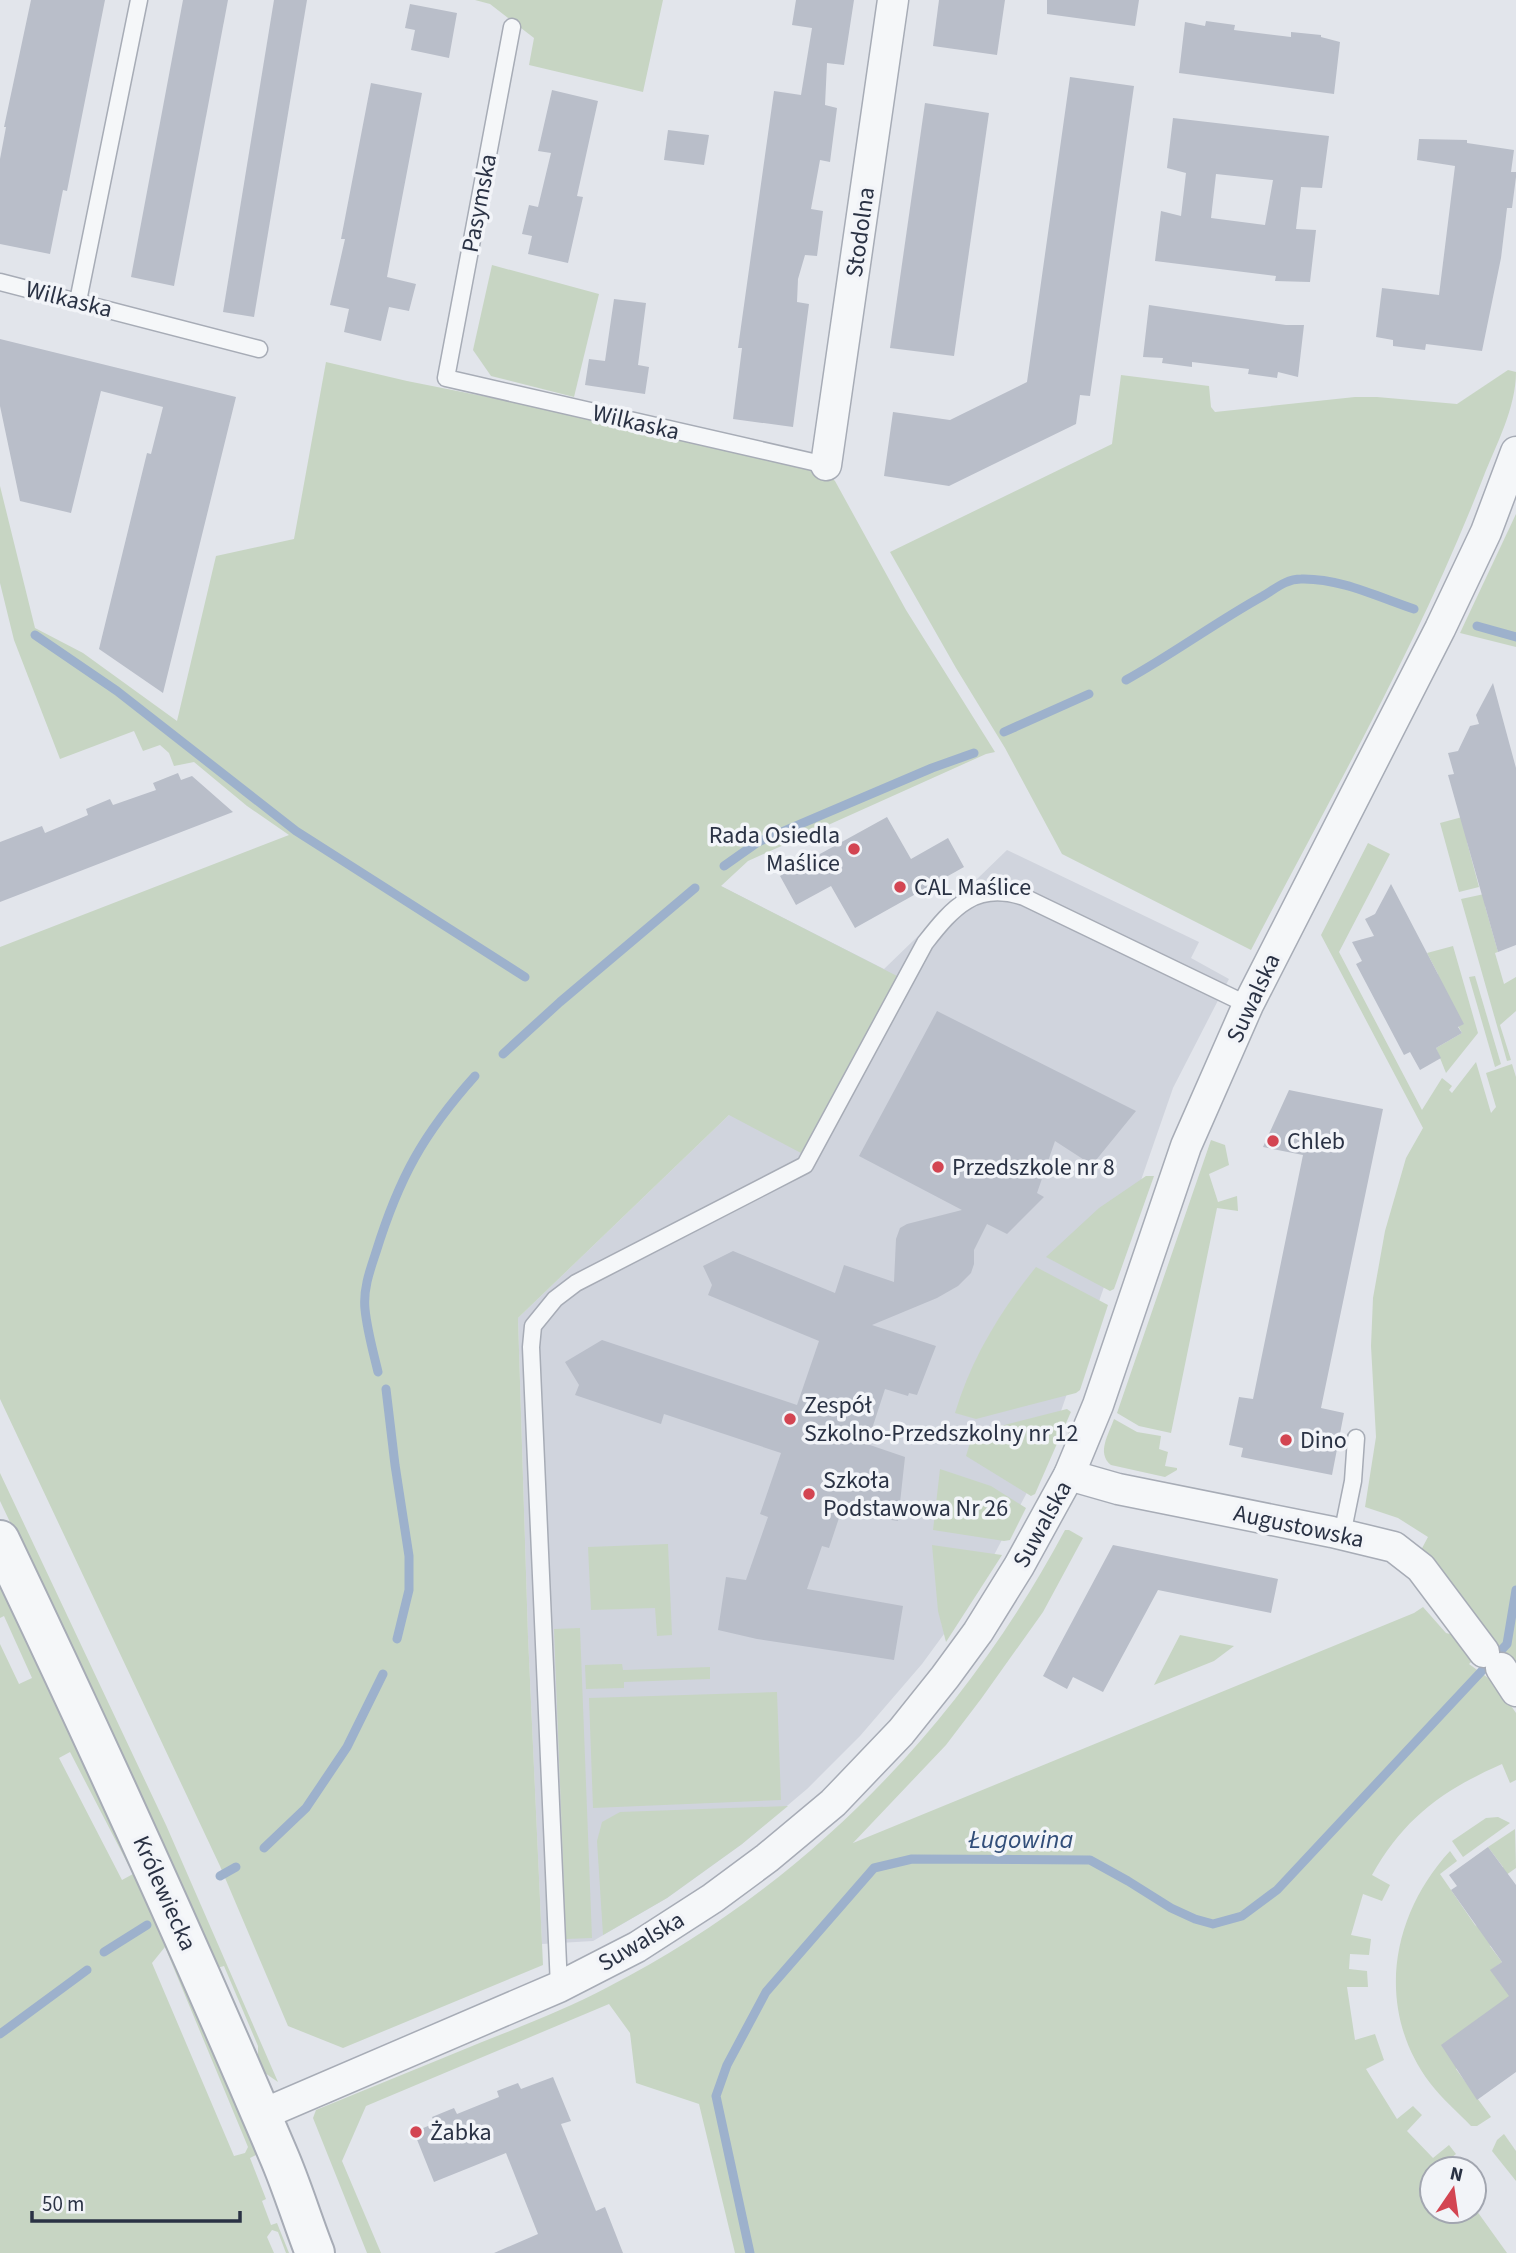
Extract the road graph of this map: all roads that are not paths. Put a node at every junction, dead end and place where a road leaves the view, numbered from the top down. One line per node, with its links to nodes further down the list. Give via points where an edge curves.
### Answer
1 (139, 0): 5 (lane)
2 (893, 0): 9 (street, Stodolna)
3 (512, 27): 7 (lane, Pasymska)
4 (0, 282): 5 (lane, Wilkaska)
5 (78, 301): 6 (lane, Wilkaska)
6 (259, 349)
7 (446, 378): 9 (lane, Wilkaska)
8 (1516, 452): 10 (street, Suwalska, via 1486,532 1440,629)
9 (826, 465)
10 (1248, 1005): 12 (street, Suwalska, via 1186,1146 1098,1405); 16 (lane, via 1024,897 990,891 979,894 947,915 925,943 805,1166 576,1283 555,1299 533,1326 530,1347)
11 (1356, 1438): 13 (lane)
12 (1069, 1475): 13 (street, Augustowska); 16 (street, Suwalska, via 978,1632 901,1732 833,1803 713,1898 637,1947)
13 (1342, 1535): 15 (street, Augustowska, via 1394,1547 1421,1568)
14 (0, 1541): 17 (street, Królewiecka, via 126,1805)
15 (1500, 1670)
16 (559, 1987): 17 (street, Suwalska)
17 (261, 2115): 18 (street, Królewiecka)
18 (315, 2253)

